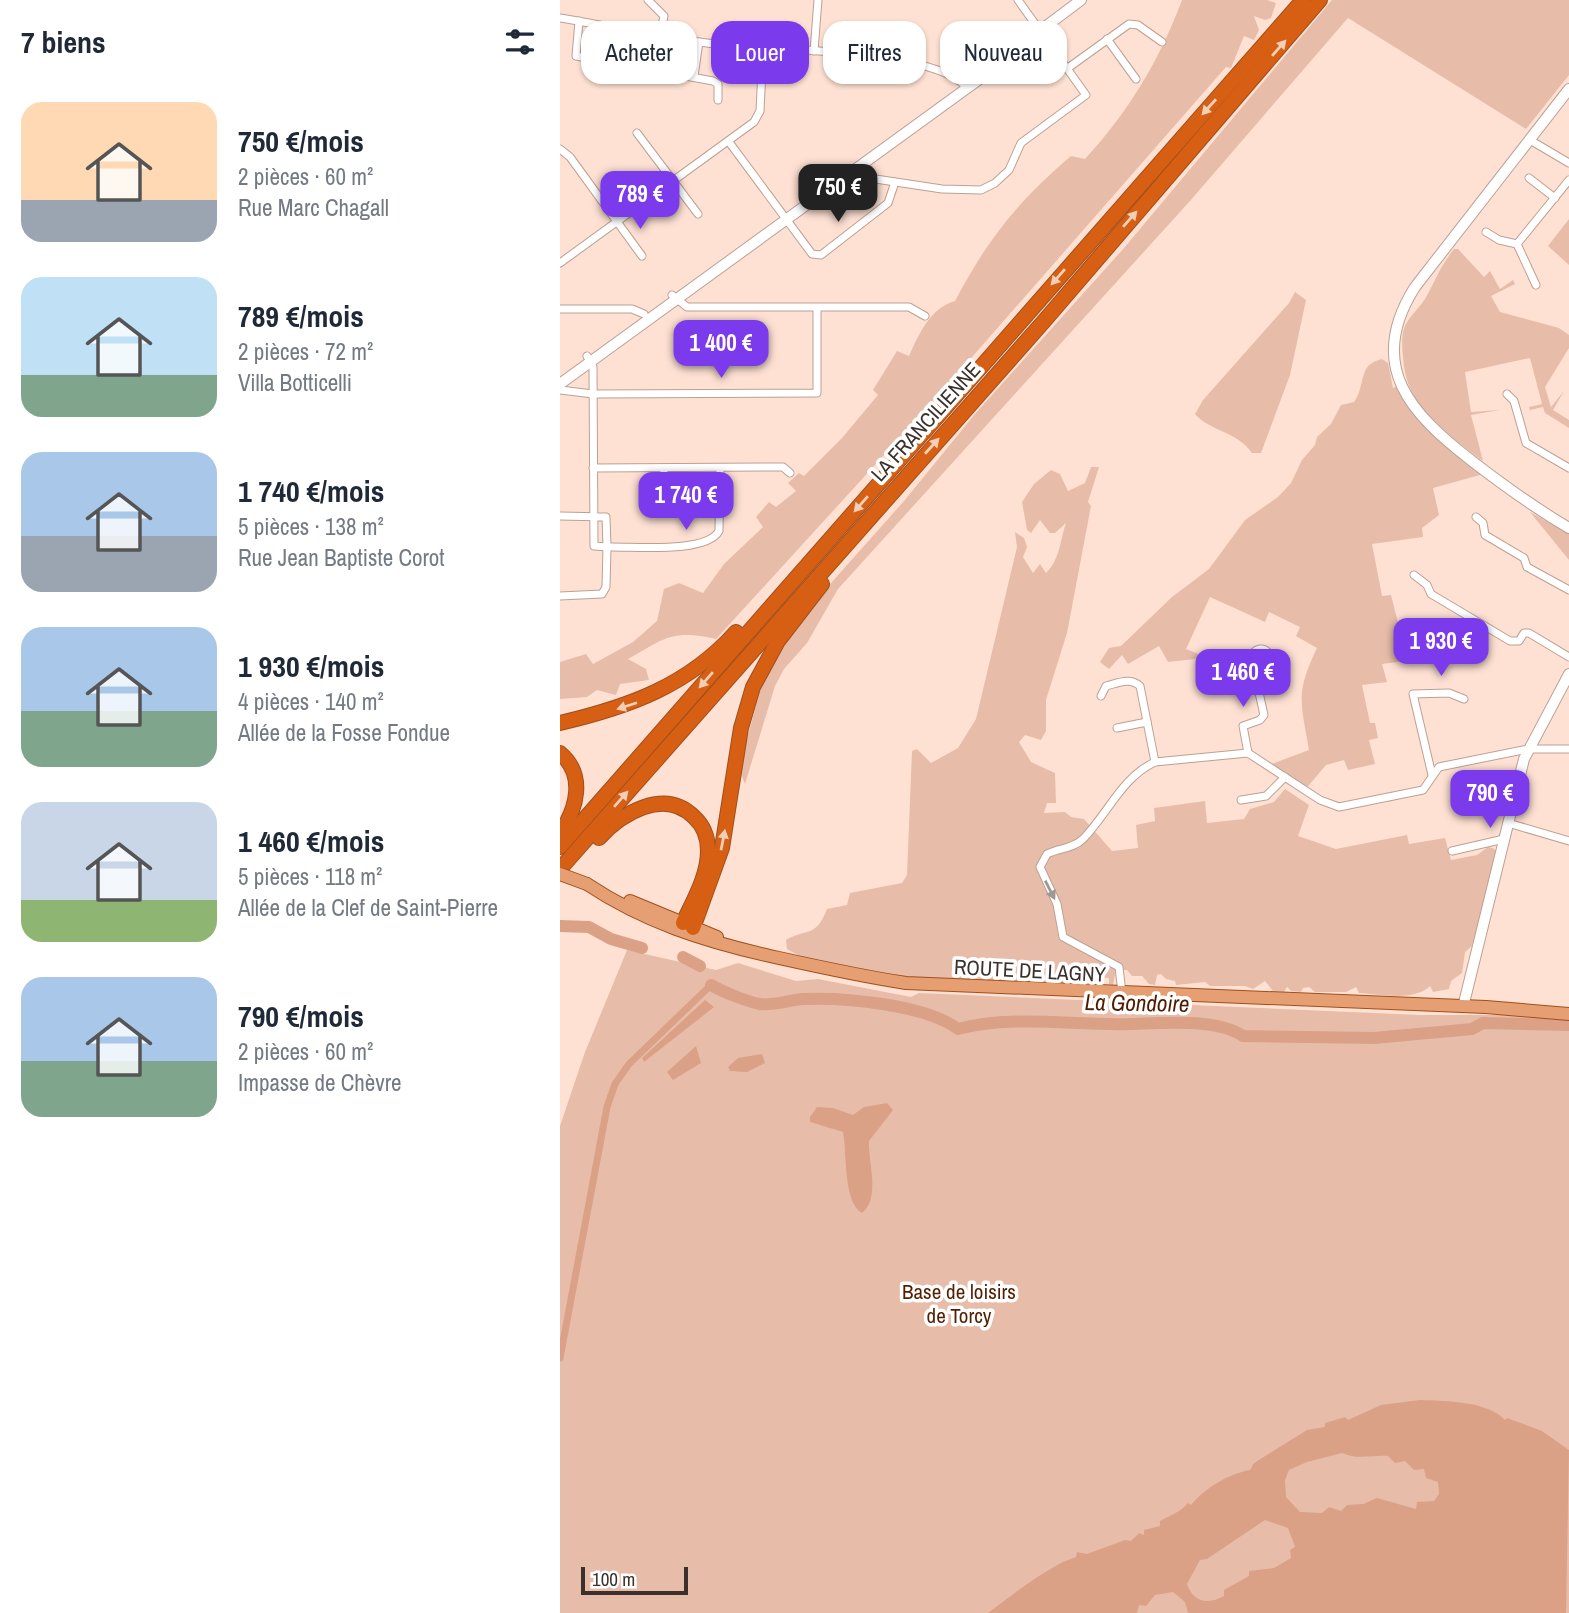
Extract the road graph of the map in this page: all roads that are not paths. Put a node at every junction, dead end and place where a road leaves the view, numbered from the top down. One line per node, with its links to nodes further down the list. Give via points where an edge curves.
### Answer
1 (648, 0): 9 (street, via 664,16)
2 (818, 0): 17 (street)
3 (1018, 0): 10 (street)
4 (1081, 0): 11 (main road)
5 (1303, 0): 68 (highway, LA FRANCILIENNE, one-way to 68)
6 (1320, 0): 66 (highway, LA FRANCILIENNE, one-way to 6)
7 (560, 18): 8 (street)
8 (579, 21): 19 (street, via 575,51)
9 (663, 21)
10 (1034, 21)
11 (1053, 21)
12 (1107, 39): 14 (street, via 1129,24); 20 (street); 22 (street)
13 (699, 42): 15 (street); 18 (street)
14 (1162, 42)
15 (711, 43)
16 (809, 51): 17 (street)
17 (814, 51): 24 (street, via 912,63 954,76)
18 (697, 56)
19 (581, 58)
20 (1068, 68): 36 (street, via 1086,94 1021,143 1009,170 995,183 964,191)
21 (697, 77): 26 (street, via 718,83)
22 (1136, 79)
23 (760, 84): 29 (street, via 758,116)
24 (965, 85): 32 (main road); 39 (main road)
25 (1569, 89): 28 (main road)
26 (718, 100)
27 (636, 133): 35 (street)
28 (1530, 139): 31 (street); 65 (main road, via 1411,292 1398,324 1395,356 1403,391 1428,426 1516,494)
29 (729, 142): 35 (street); 39 (street)
30 (560, 149): 40 (street)
31 (1569, 163)
32 (854, 170): 36 (street, via 862,177); 39 (main road)
33 (1529, 178): 37 (street)
34 (1569, 180): 37 (street)
35 (673, 181): 38 (street); 40 (street)
36 (895, 182): 39 (street, via 888,203 821,255 812,254)
37 (1555, 198): 42 (street)
38 (698, 214)
39 (784, 218): 46 (main road)
40 (616, 222): 43 (street); 44 (street)
41 (1486, 232): 42 (street)
42 (1517, 244): 45 (street)
43 (642, 256)
44 (560, 263)
45 (1536, 285)
46 (674, 298): 48 (street, via 687,307); 49 (main road); 51 (main road)
47 (560, 309): 49 (street, via 632,309)
48 (817, 309): 50 (street, via 909,307); 54 (street, via 817,393)
49 (644, 314): 51 (main road)
50 (925, 316)
51 (589, 358): 52 (main road); 53 (main road); 54 (street)
52 (560, 376)
53 (560, 387): 54 (street)
54 (593, 394): 56 (street)
55 (1507, 394): 59 (street, via 1514,401 1526,443)
56 (593, 468): 57 (street); 63 (street)
57 (664, 468): 58 (street); 61 (street)
58 (720, 468): 60 (street, via 783,467); 67 (street, via 719,531 715,537 698,546)
59 (1569, 468)
60 (790, 472)
61 (663, 503)
62 (560, 516): 63 (street)
63 (594, 516): 67 (street, via 606,517); 67 (street, via 594,546)
64 (1476, 517): 70 (street, via 1483,523 1485,535 1524,558 1527,567)
65 (1569, 528)
66 (854, 534): 94 (highway, LA FRANCILIENNE, one-way to 66); 96 (highway, one-way to 66, via 722,848 741,728 753,687 778,640 848,551)
67 (607, 547): 71 (street, via 602,594)
68 (800, 573): 78 (highway, one-way to 78, via 786,577 726,644 677,683 637,703); 92 (highway, LA FRANCILIENNE, one-way to 92)
69 (1414, 575): 73 (street, via 1427,584 1431,594 1510,641 1529,633)
70 (1569, 590)
71 (560, 596)
72 (1217, 657): 82 (street, via 1256,664 1264,715 1243,726)
73 (1569, 657)
74 (1569, 674): 80 (main road)
75 (1101, 696): 77 (street, via 1106,686 1136,682)
76 (1464, 699): 85 (street, via 1449,693 1413,694)
77 (1147, 722): 79 (street); 84 (street)
78 (560, 723)
79 (1117, 728)
80 (1528, 749): 81 (street); 85 (street, via 1439,767); 88 (main road)
81 (1569, 749)
82 (1248, 752): 84 (street); 86 (street)
83 (560, 753): 89 (highway, via 571,766 577,791 571,816)
84 (1155, 762): 97 (street, one-way to 97, via 1135,776 1077,844 1047,854 1041,863 1057,904 1063,937 1119,968)
85 (1432, 775): 86 (street, via 1419,792 1339,807)
86 (1284, 777): 87 (street, via 1266,796)
87 (1241, 800)
88 (1508, 823): 90 (main road); 91 (street)
89 (560, 833)
90 (1504, 839): 93 (street); 98 (main road)
91 (1569, 841)
92 (560, 847)
93 (1452, 851)
94 (560, 871): 96 (main road, ROUTE DE LAGNY, bridge)
95 (560, 881): 96 (highway, via 623,816 646,806 675,806 695,817 708,842 705,873)
96 (684, 929): 97 (main road, ROUTE DE LAGNY, via 834,972 906,983)
97 (1122, 994): 98 (main road, ROUTE DE LAGNY)
98 (1462, 1007): 99 (main road, ROUTE DE LAGNY)
99 (1569, 1014)

